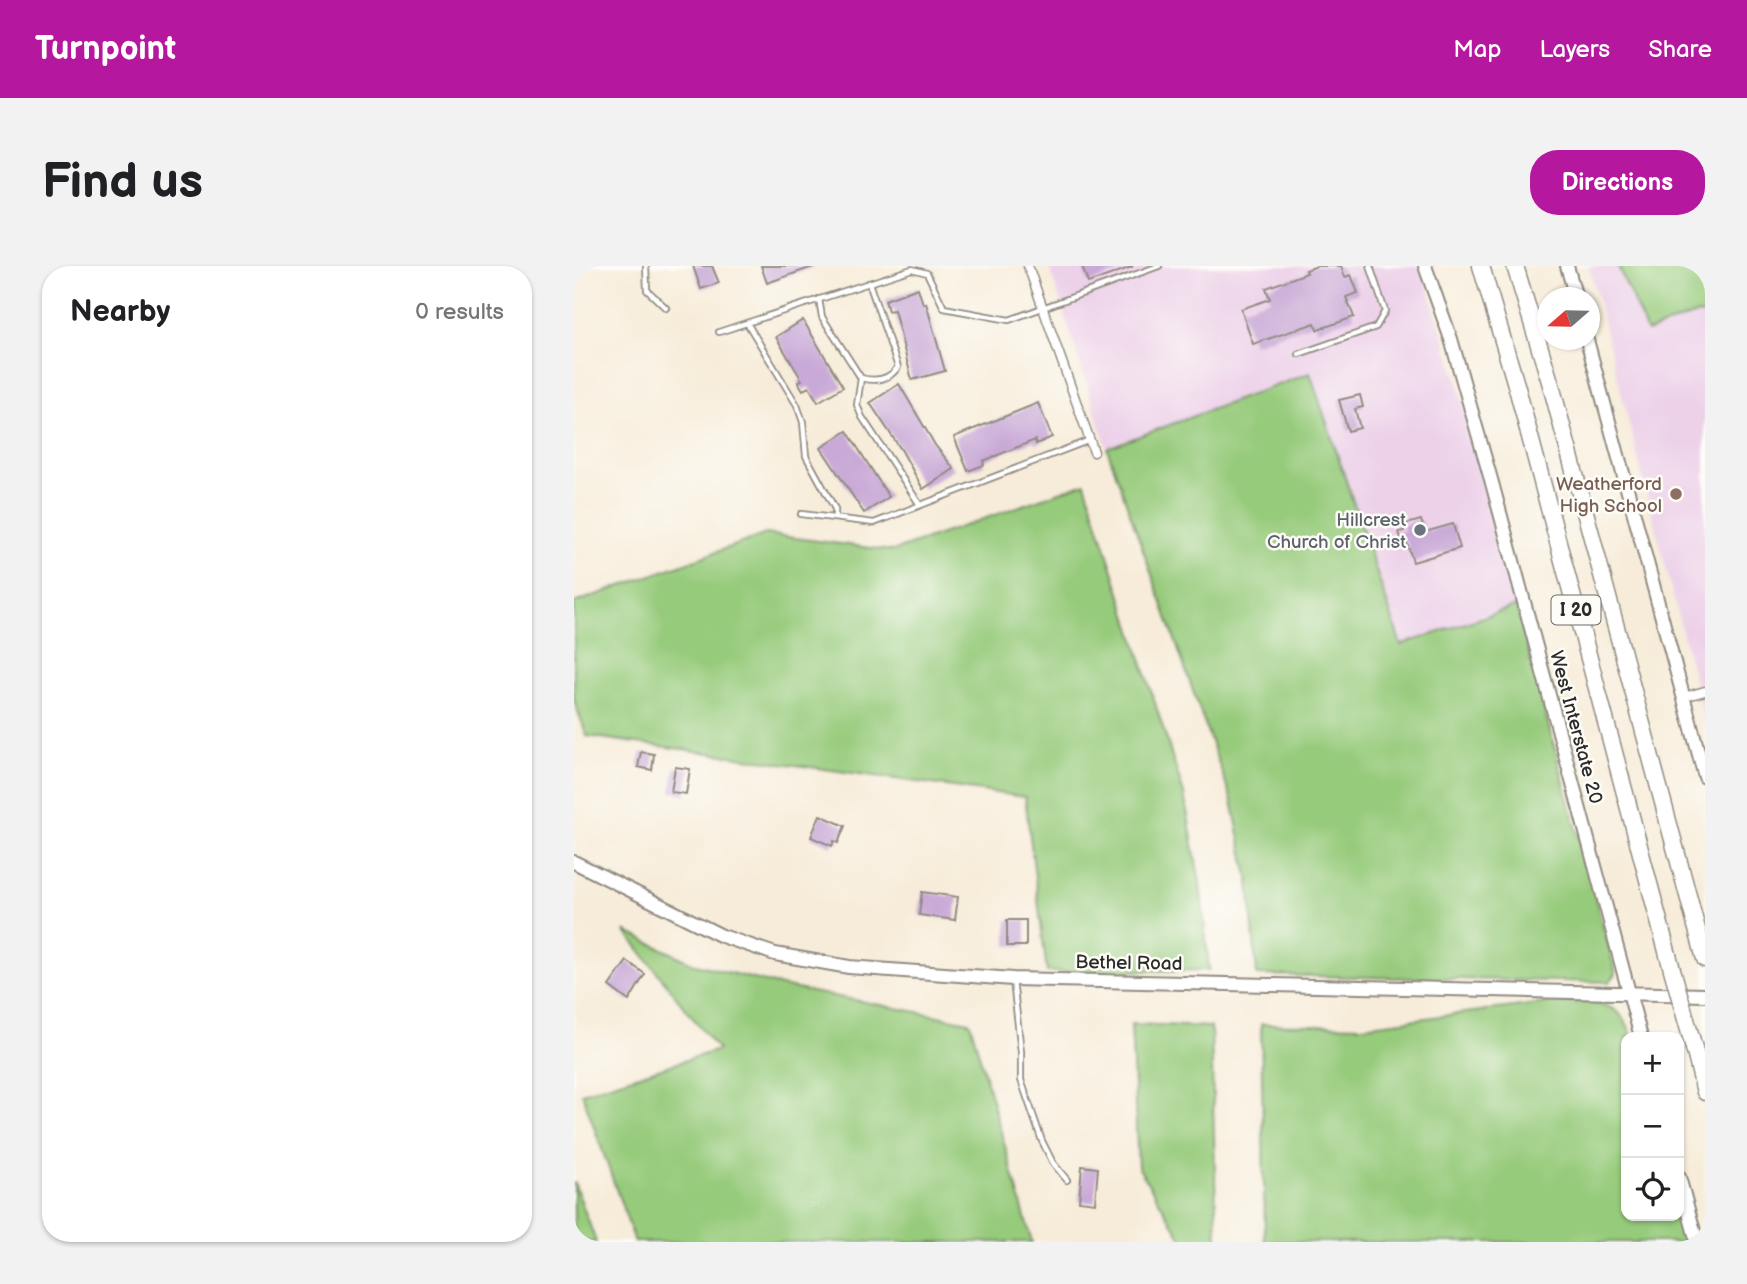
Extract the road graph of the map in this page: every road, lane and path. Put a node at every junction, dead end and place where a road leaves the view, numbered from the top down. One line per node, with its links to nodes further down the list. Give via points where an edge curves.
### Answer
1 (646, 266): 12 (lane, via 647,290)
2 (1028, 266): 13 (street)
3 (1159, 266): 13 (lane)
4 (1370, 266): 17 (lane, via 1385,311 1376,327)
5 (1425, 266): 30 (main road, West Interstate 20, via 1492,484)
6 (1481, 266): 33 (highway, I 20, bridge)
7 (1515, 266): 28 (highway, I 20)
8 (1567, 266): 10 (main road)
9 (869, 283): 11 (lane); 13 (lane, via 912,269 927,272 944,308 1009,320); 18 (lane, via 898,367 884,379)
10 (1573, 287)
11 (819, 299): 14 (lane); 18 (lane, via 822,317)
12 (666, 308)
13 (1043, 309): 19 (street)
14 (747, 323): 15 (lane); 23 (lane, via 797,405 806,456 835,509)
15 (719, 332)
16 (1590, 350): 25 (main road)
17 (1299, 354)
18 (861, 378): 21 (lane, via 858,405 862,416)
19 (1090, 440): 20 (street); 21 (lane)
20 (1094, 452)
21 (920, 505): 23 (lane, via 874,523)
22 (801, 514): 23 (lane)
23 (835, 518)
24 (1705, 691): 25 (street)
25 (1684, 697): 26 (main road)
26 (1705, 777)
27 (574, 862): 29 (main road, Bethel Road, via 722,936 775,954 849,967)
28 (1704, 955)
29 (1013, 979): 30 (main road, Bethel Road); 34 (lane, via 1021,1080 1042,1141)
30 (1629, 995): 31 (main road, Bethel Road); 32 (main road, West Interstate 20)
31 (1705, 995)
32 (1640, 1032)
33 (1705, 1092)
34 (1067, 1180)
35 (1684, 1195): 36 (main road)
36 (1697, 1242)

